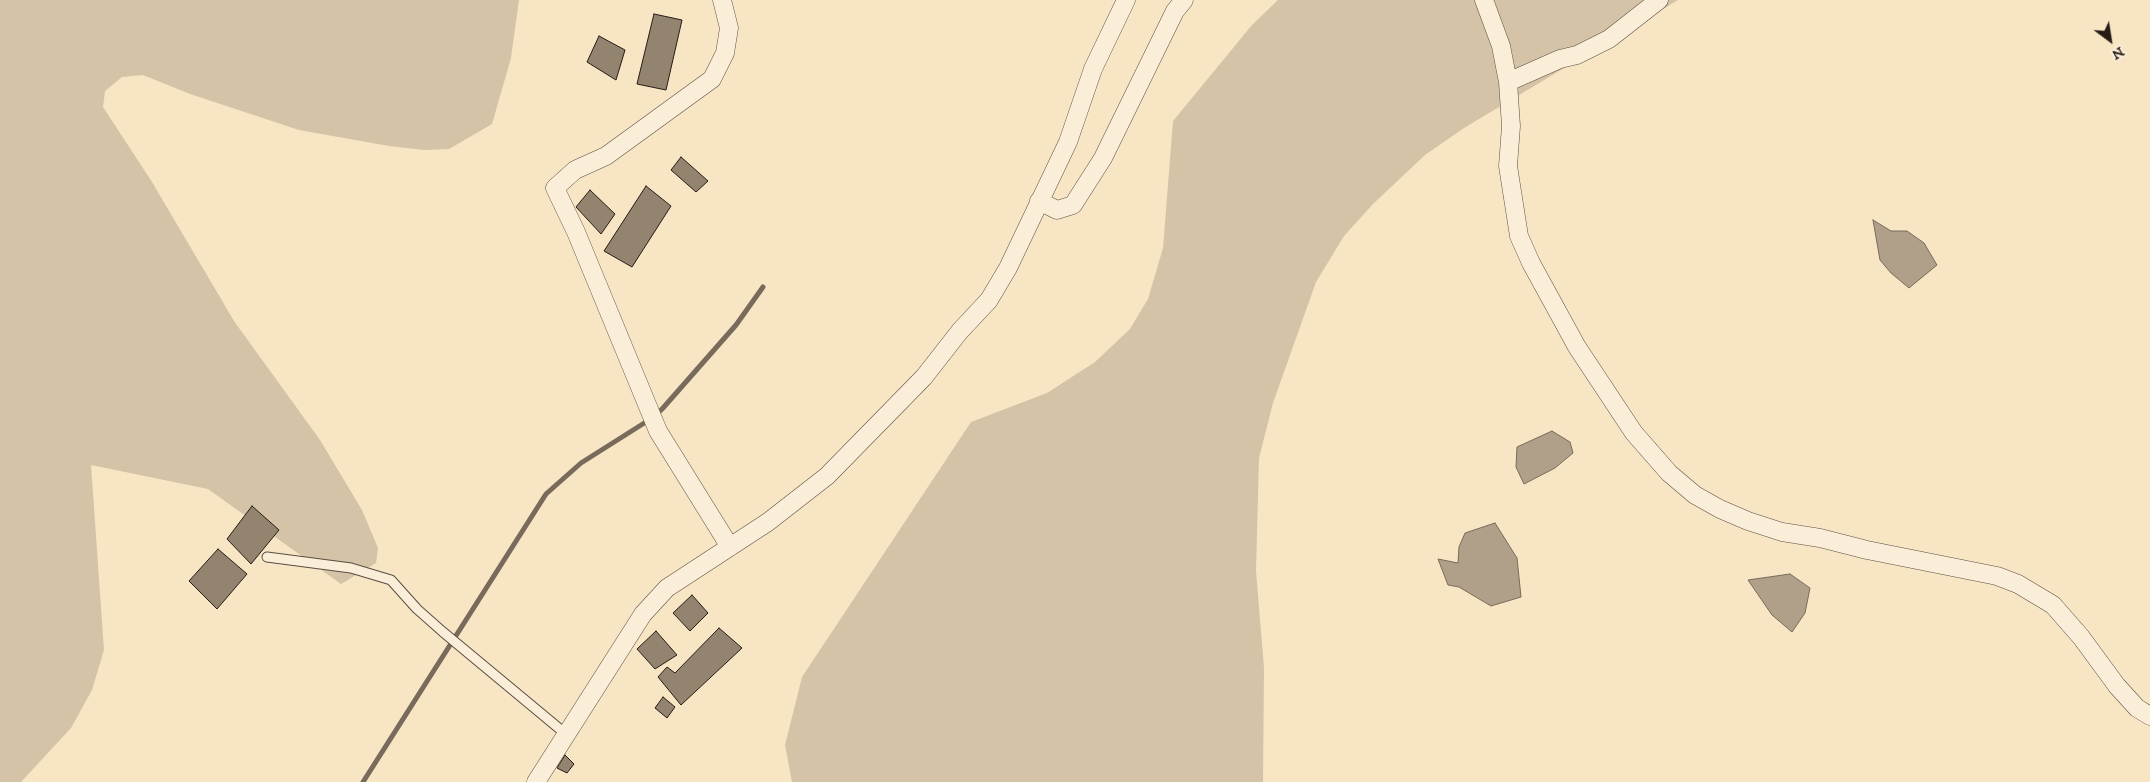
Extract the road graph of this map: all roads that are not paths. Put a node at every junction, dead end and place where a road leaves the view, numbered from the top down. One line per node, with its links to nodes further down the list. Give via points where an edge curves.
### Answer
1 (722, 0): 8 (street, via 730,28 725,53 712,78 606,156 575,170 555,188 658,431)
2 (1126, 0): 7 (street, via 1093,69 1068,142)
3 (1184, 0): 7 (street, via 1175,12 1103,158 1073,205 1057,210)
4 (1484, 0): 6 (street, via 1501,46)
5 (1659, 0): 6 (street, via 1610,39)
6 (1508, 82): 10 (street, via 1512,126 1508,166 1519,236 1577,348 1634,433 1669,473 1695,495 1720,509 1782,532 1997,576 2018,584 2053,605 2137,708)
7 (1040, 201): 8 (street, via 989,300 924,377 827,476)
8 (730, 547): 11 (street, via 667,588 643,614)
9 (267, 557): 11 (lane, via 351,568 391,580 442,632)
10 (2150, 716)
11 (567, 735): 12 (street)
12 (536, 782)

